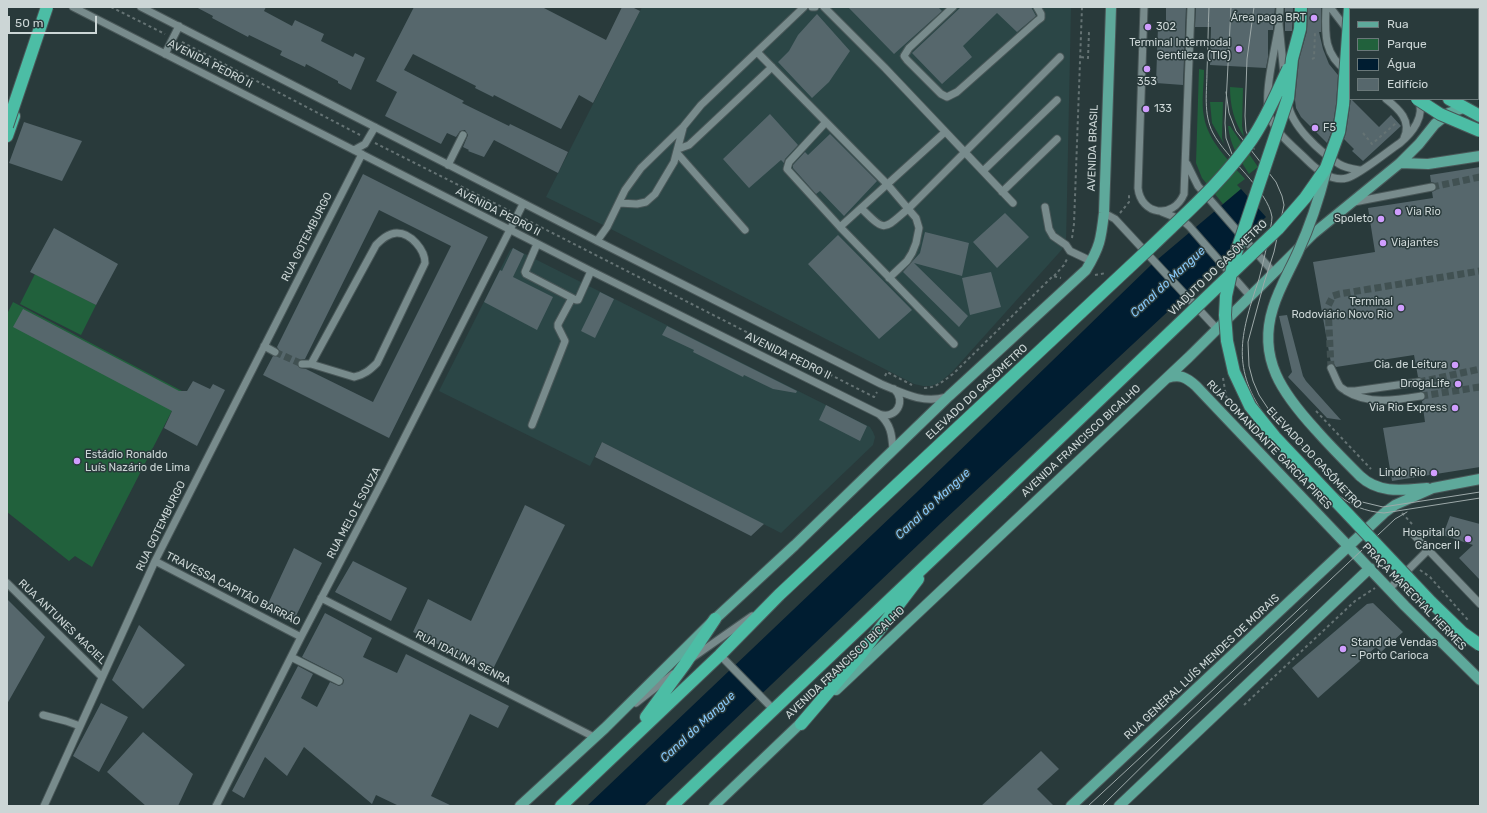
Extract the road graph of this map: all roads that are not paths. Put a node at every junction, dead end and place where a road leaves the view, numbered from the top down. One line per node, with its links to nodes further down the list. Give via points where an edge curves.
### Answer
1 (44, 7): 39 (street)
2 (47, 7): 39 (highway, bridge)
3 (50, 7): 45 (highway, bridge)
4 (73, 7): 26 (street, AVENIDA PEDRO II)
5 (141, 7): 23 (street, AVENIDA PEDRO II)
6 (804, 7): 25 (street)
7 (812, 7): 8 (street)
8 (815, 7)
9 (824, 7): 43 (street)
10 (953, 7): 11 (street, via 909,48 904,56 947,97 957,92 1037,21 1041,14)
11 (1037, 7)
12 (1111, 7): 70 (main road, AVENIDA BRASIL)
13 (1144, 7): 69 (street, via 1138,188 1144,204)
14 (1191, 7): 53 (street)
15 (1280, 7): 22 (street)
16 (1301, 7): 28 (highway, ELEVADO DO GASÔMETRO, bridge, via 1300,29)
17 (1326, 7): 30 (street, via 1328,48 1333,59)
18 (1330, 7): 24 (street)
19 (1341, 7): 21 (highway)
20 (1349, 21): 56 (highway, VIADUTO DO GASÔMETRO, bridge, via 1339,132)
21 (1349, 22)
22 (1280, 24): 57 (street, via 1285,88 1288,108 1293,119 1320,150 1340,165); 57 (street, via 1268,88 1267,104 1270,119 1281,134 1326,175 1344,179)
23 (179, 26): 26 (street); 40 (street, AVENIDA PEDRO II)
24 (1349, 33)
25 (757, 52): 29 (street); 41 (street, via 702,105)
26 (165, 54): 48 (street, AVENIDA PEDRO II)
27 (1060, 57): 50 (street)
28 (1292, 59): 111 (highway, ELEVADO DO GASÔMETRO, bridge, via 1252,139 1227,172 1190,210); 116 (highway, ELEVADO DO GASÔMETRO, bridge, via 1288,98 1235,256 1227,288 1226,334 1234,372 1250,406 1275,437 1431,602)
29 (772, 68): 38 (street); 49 (street, via 689,145)
30 (1349, 73)
31 (1057, 100): 58 (street)
32 (1387, 100): 47 (street, via 1399,110 1406,122 1406,134)
33 (1417, 100): 47 (street, via 1420,107 1416,125)
34 (1419, 100): 42 (highway, bridge, via 1440,114)
35 (1452, 100): 36 (highway)
36 (1464, 103): 37 (highway); 54 (main road, AVENIDA FRANCISCO BICALHO, via 1435,124)
37 (1480, 116)
38 (826, 122): 59 (street); 71 (street, via 789,162 787,169)
39 (7, 126)
40 (375, 127): 48 (street, via 369,140); 55 (street, AVENIDA PEDRO II)
41 (683, 128): 49 (street); 63 (street, via 633,178)
42 (1480, 131)
43 (945, 132): 50 (street); 59 (street)
44 (463, 135): 55 (street)
45 (7, 136)
46 (1057, 139): 61 (street)
47 (1400, 143): 57 (street)
48 (354, 150): 51 (street, AVENIDA PEDRO II)
49 (677, 151): 63 (street, via 674,162 655,194 646,202); 73 (street)
50 (964, 152): 58 (street); 68 (street)
51 (362, 154): 72 (street, AVENIDA PEDRO II); 84 (street, RUA GOTEMBURGO)
52 (1480, 156): 54 (main road, via 1428,164)
53 (1186, 160): 69 (street, via 1182,200 1172,209); 78 (street, via 1194,180)
54 (1400, 163): 62 (main road, AVENIDA FRANCISCO BICALHO)
55 (448, 165): 65 (street, AVENIDA PEDRO II)
56 (1326, 168): 101 (main road, bridge, via 1310,224 1273,307 1268,333 1276,374 1290,400 1320,435 1372,485 1402,490); 102 (highway, VIADUTO DO GASÔMETRO, bridge, via 1305,198 1278,229)
57 (1360, 170)
58 (982, 171): 61 (street)
59 (887, 184): 67 (street); 68 (street)
60 (1432, 187): 62 (street)
61 (1002, 192): 64 (street)
62 (1352, 202): 78 (main road, AVENIDA FRANCISCO BICALHO, via 1313,234)
63 (620, 203): 74 (street)
64 (1013, 203)
65 (523, 204): 72 (street, RUA MELO E SOUZA); 74 (street, AVENIDA PEDRO II)
66 (1045, 207): 76 (street, via 1053,236 1070,251)
67 (861, 208): 68 (street, via 879,225 884,226 889,225); 71 (street)
68 (909, 208): 79 (street, via 918,222 916,243 907,261)
69 (1160, 211): 80 (street, via 1182,220 1191,228)
70 (1104, 213): 76 (main road, AVENIDA BRASIL, via 1100,245); 82 (street, via 1115,218)
71 (840, 227): 79 (street)
72 (511, 230): 75 (street, AVENIDA PEDRO II); 112 (street, RUA MELO E SOUZA)
73 (745, 230)
74 (597, 241): 92 (street, AVENIDA PEDRO II)
75 (537, 244): 77 (street, AVENIDA PEDRO II); 81 (street, via 526,274)
76 (1091, 261): 94 (main road, AVENIDA BRASIL, via 1086,270)
77 (591, 271): 81 (street, via 578,300); 97 (street, AVENIDA PEDRO II)
78 (1274, 273): 80 (main road, AVENIDA FRANCISCO BICALHO)
79 (890, 278): 83 (street)
80 (1250, 296): 82 (main road, AVENIDA FRANCISCO BICALHO)
81 (572, 298): 98 (street, via 558,324 565,341)
82 (1217, 329): 89 (main road, AVENIDA FRANCISCO BICALHO)
83 (954, 344)
84 (264, 346): 85 (street); 107 (street, RUA GOTEMBURGO)
85 (275, 352)
86 (302, 364): 87 (street)
87 (311, 364): 87 (street, via 354,377 360,376 377,363 425,263 423,253 415,242 397,233 387,236 376,245)
88 (1331, 368): 93 (street, via 1339,386)
89 (1165, 379): 104 (main road, RUA COMANDANTE GARCIA PIRES, via 1184,376 1196,386); 125 (main road, AVENIDA FRANCISCO BICALHO)
90 (1419, 382): 91 (street)
91 (1374, 388): 93 (street); 96 (street, via 1378,397)
92 (894, 389): 94 (street, AVENIDA PEDRO II, via 924,400); 97 (street, via 901,400 898,410 888,416)
93 (1344, 390): 96 (street, via 1361,398)
94 (949, 396): 99 (main road)
95 (1421, 396): 96 (street)
96 (1391, 399)
97 (879, 414): 99 (street, AVENIDA PEDRO II, via 890,428)
98 (532, 425)
99 (893, 450): 114 (main road)
100 (1480, 479): 101 (main road)
101 (1433, 488): 104 (main road, RUA GENERAL LUÍS MENDES DE MORAIS, via 1395,505)
102 (1002, 493): 106 (highway, AVENIDA FRANCISCO BICALHO)
103 (1413, 534): 105 (street)
104 (1349, 546): 108 (main road, PRAÇA MARECHAL HERMES); 136 (main road, RUA GENERAL LUÍS MENDES DE MORAIS)
105 (1428, 550): 110 (street); 113 (street)
106 (932, 559): 123 (highway, AVENIDA FRANCISCO BICALHO); 125 (highway, via 860,655)
107 (155, 561): 115 (street, TRAVESSA CAPITÃO BARRÃO); 120 (street, RUA GOTEMBURGO)
108 (1370, 568): 110 (main road, PRAÇA MARECHAL HERMES); 137 (main road)
109 (7, 583): 120 (street, RUA ANTUNES MACIEL)
110 (1389, 589): 121 (main road, PRAÇA MARECHAL HERMES)
111 (779, 595): 117 (highway); 119 (street)
112 (321, 598): 115 (street, RUA MELO E SOUZA); 128 (street, RUA IDALINA SENRA)
113 (1480, 604)
114 (715, 619): 119 (highway); 127 (main road)
115 (301, 637): 118 (street, RUA MELO E SOUZA)
116 (1480, 645)
117 (720, 655): 123 (street); 129 (highway)
118 (291, 657): 122 (street); 131 (street, RUA MELO E SOUZA)
119 (685, 664): 127 (street); 129 (highway)
120 (102, 677): 126 (street, RUA GOTEMBURGO)
121 (1480, 680)
122 (339, 681)
123 (773, 709): 134 (highway, AVENIDA FRANCISCO BICALHO)
124 (43, 715): 126 (street)
125 (801, 724): 135 (main road, AVENIDA FRANCISCO BICALHO)
126 (80, 726): 130 (street, RUA GOTEMBURGO)
127 (605, 728): 128 (main road)
128 (594, 737): 132 (main road)
129 (626, 744): 133 (highway)
130 (44, 806)
131 (216, 806)
132 (520, 806)
133 (561, 806)
134 (672, 806)
135 (714, 806)
136 (1071, 806)
137 (1119, 806)

